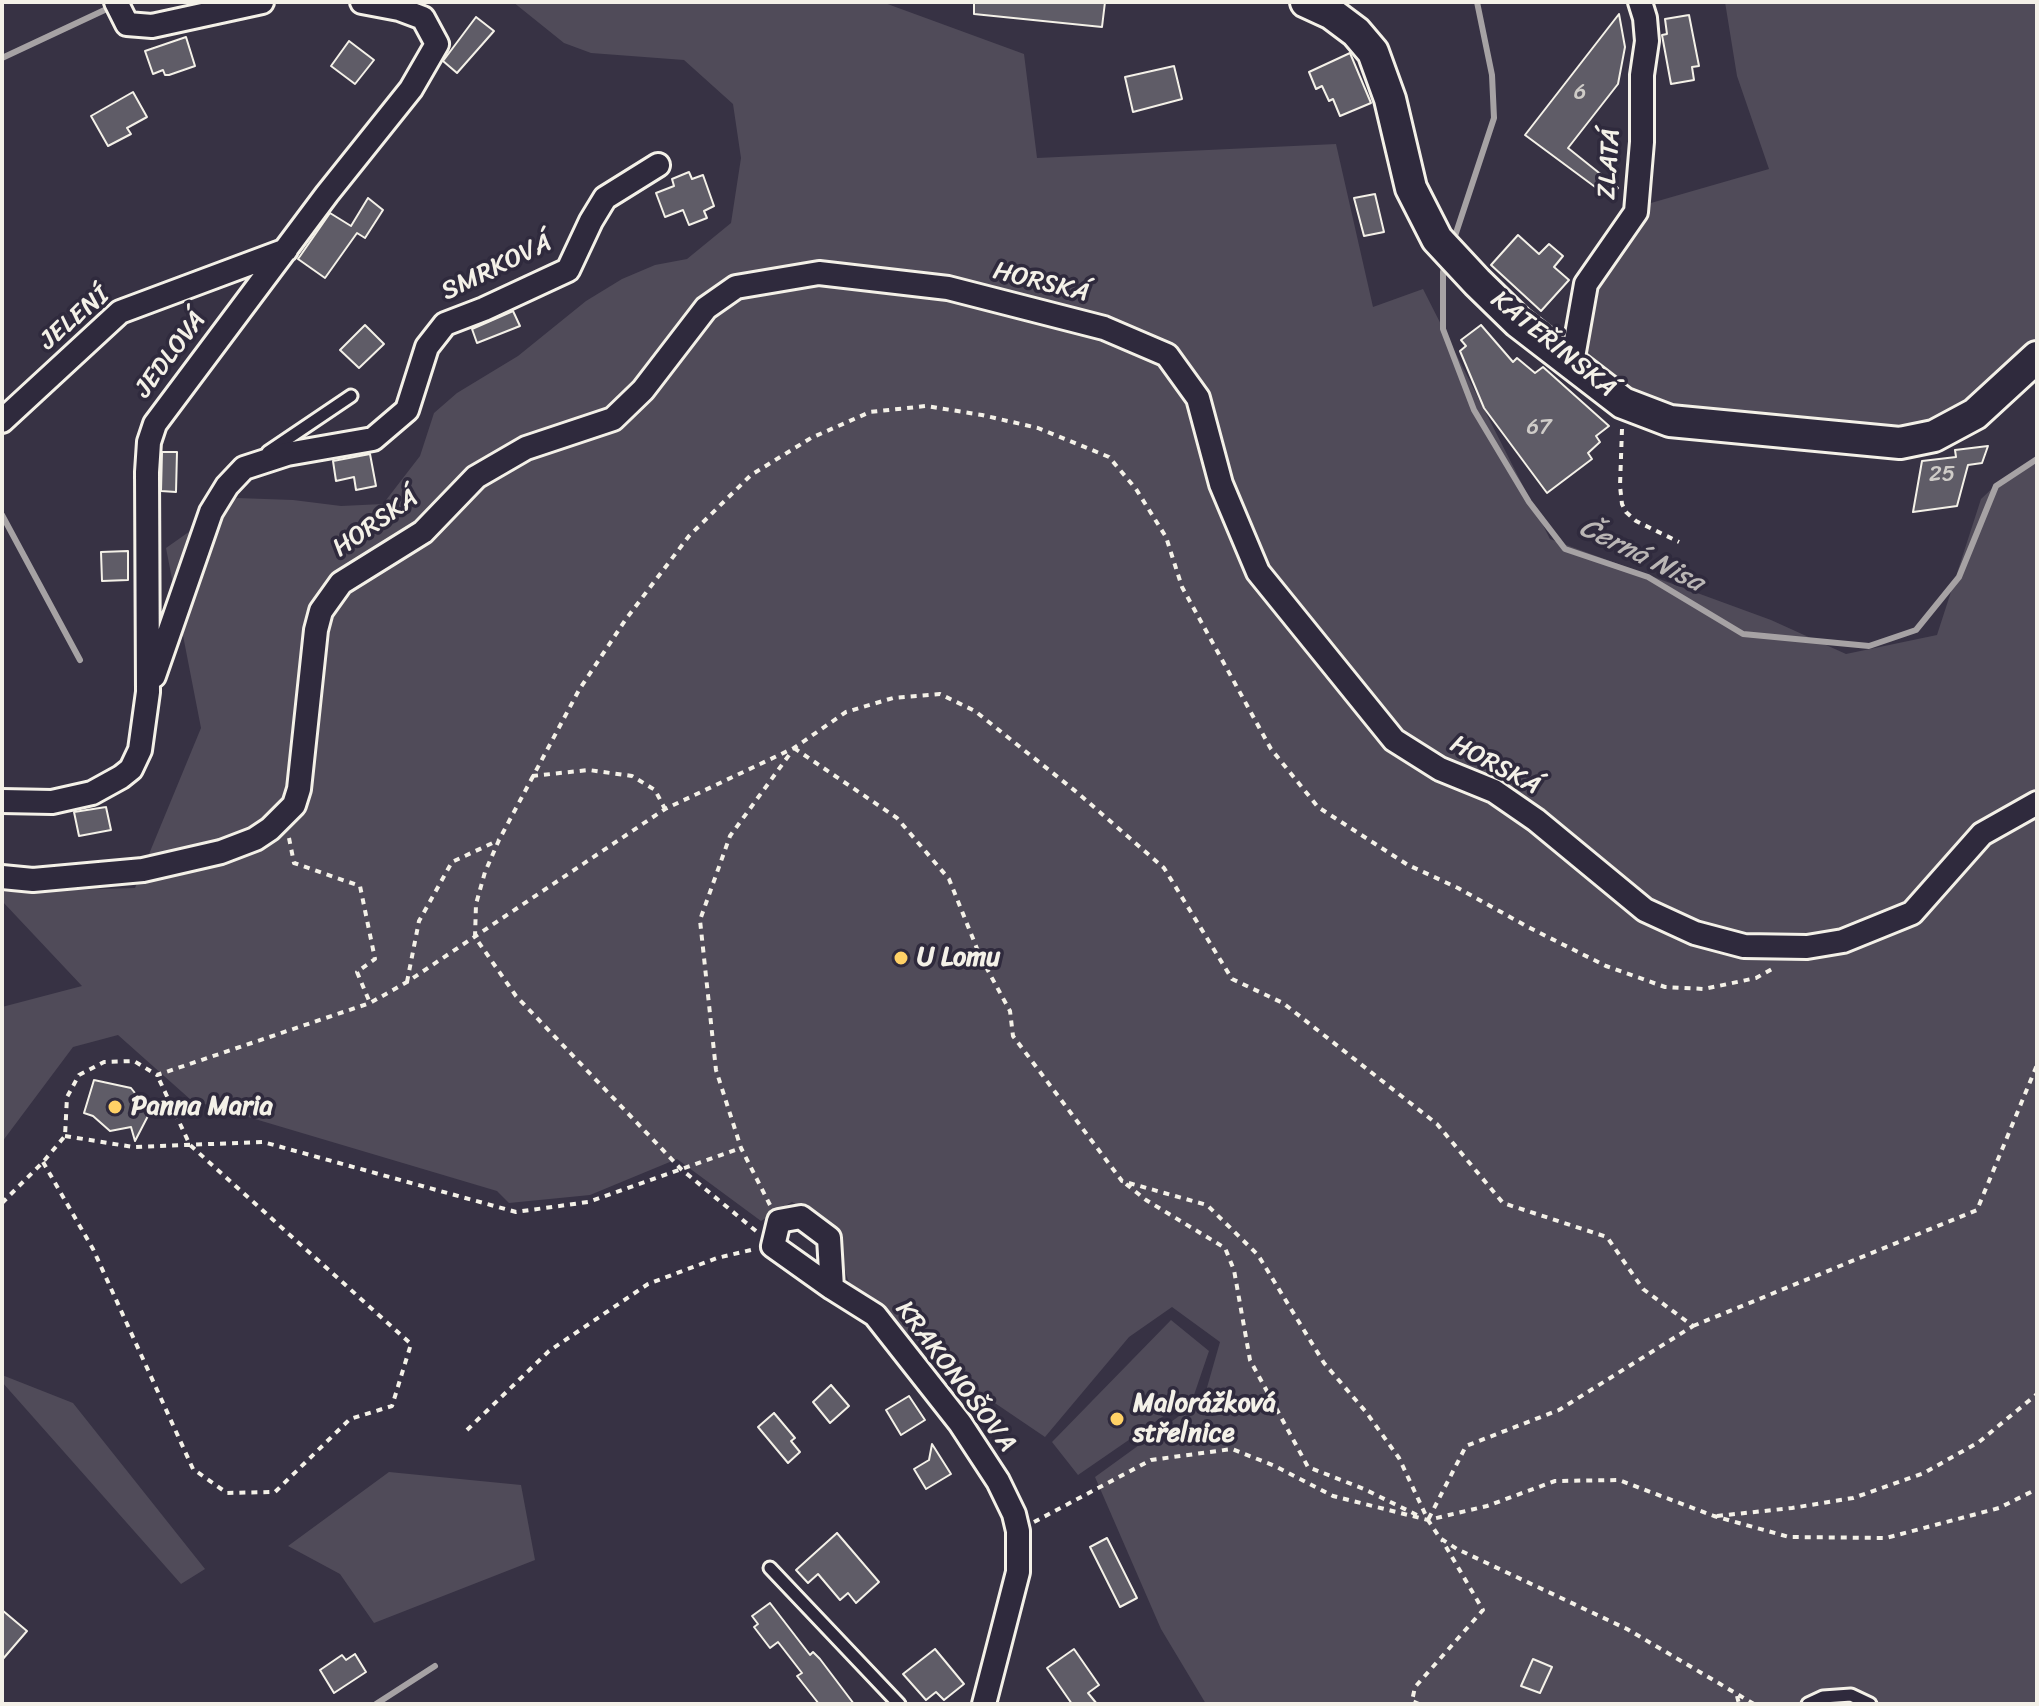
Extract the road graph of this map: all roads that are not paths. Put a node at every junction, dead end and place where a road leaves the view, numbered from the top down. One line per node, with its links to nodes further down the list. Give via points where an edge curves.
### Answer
1 (116, 2): 2 (street, via 127,24 152,26)
2 (262, 2)
3 (362, 2): 7 (street, JEDLOVÁ, via 423,18 437,44 411,89)
4 (1306, 2): 9 (street, KATEŘINSKÁ, via 1332,14 1373,52 1411,188 1437,239 1518,322)
5 (1640, 2): 9 (street, ZLATÁ, via 1647,41 1636,212 1586,284)
6 (658, 165): 12 (street, SMRKOVÁ, via 605,198 568,270 445,324 427,347 407,410 373,439 317,447)
7 (287, 249): 11 (street, JELENÍ, via 120,312); 13 (street, JEDLOVÁ, via 170,402 149,442)
8 (2037, 357): 9 (street, KATEŘINSKÁ, via 1975,414 1934,436 1900,443 1670,421 1623,403)
9 (1572, 363)
10 (351, 396): 12 (lane)
11 (2, 421)
12 (244, 468): 13 (street, via 211,512)
13 (148, 692): 14 (street, JEDLOVÁ, via 140,750 121,777 92,793 52,802)
14 (2, 801)
15 (2037, 803): 16 (street, HORSKÁ, via 1982,834 1912,913 1843,941 1807,947 1744,946 1695,933 1645,910 1494,791 1440,769 1394,740 1258,572 1221,484 1198,398 1167,355 1104,328 948,288 819,273 736,287 706,308 643,390 613,419 526,448 476,477 423,532 341,583 321,611 316,630 294,805 255,839 143,870 53,879)
16 (2, 877)
17 (832, 1288): 17 (street, KRAKONOŠOVA, via 773,1246 779,1221 801,1217 829,1238); 20 (street, KRAKONOŠOVA, via 875,1315 960,1423 998,1481 1018,1531 1018,1572)
18 (770, 1568): 19 (lane)
19 (899, 1704)
20 (984, 1704)
21 (1808, 1704): 22 (lane, via 1851,1695)
22 (1870, 1704)

